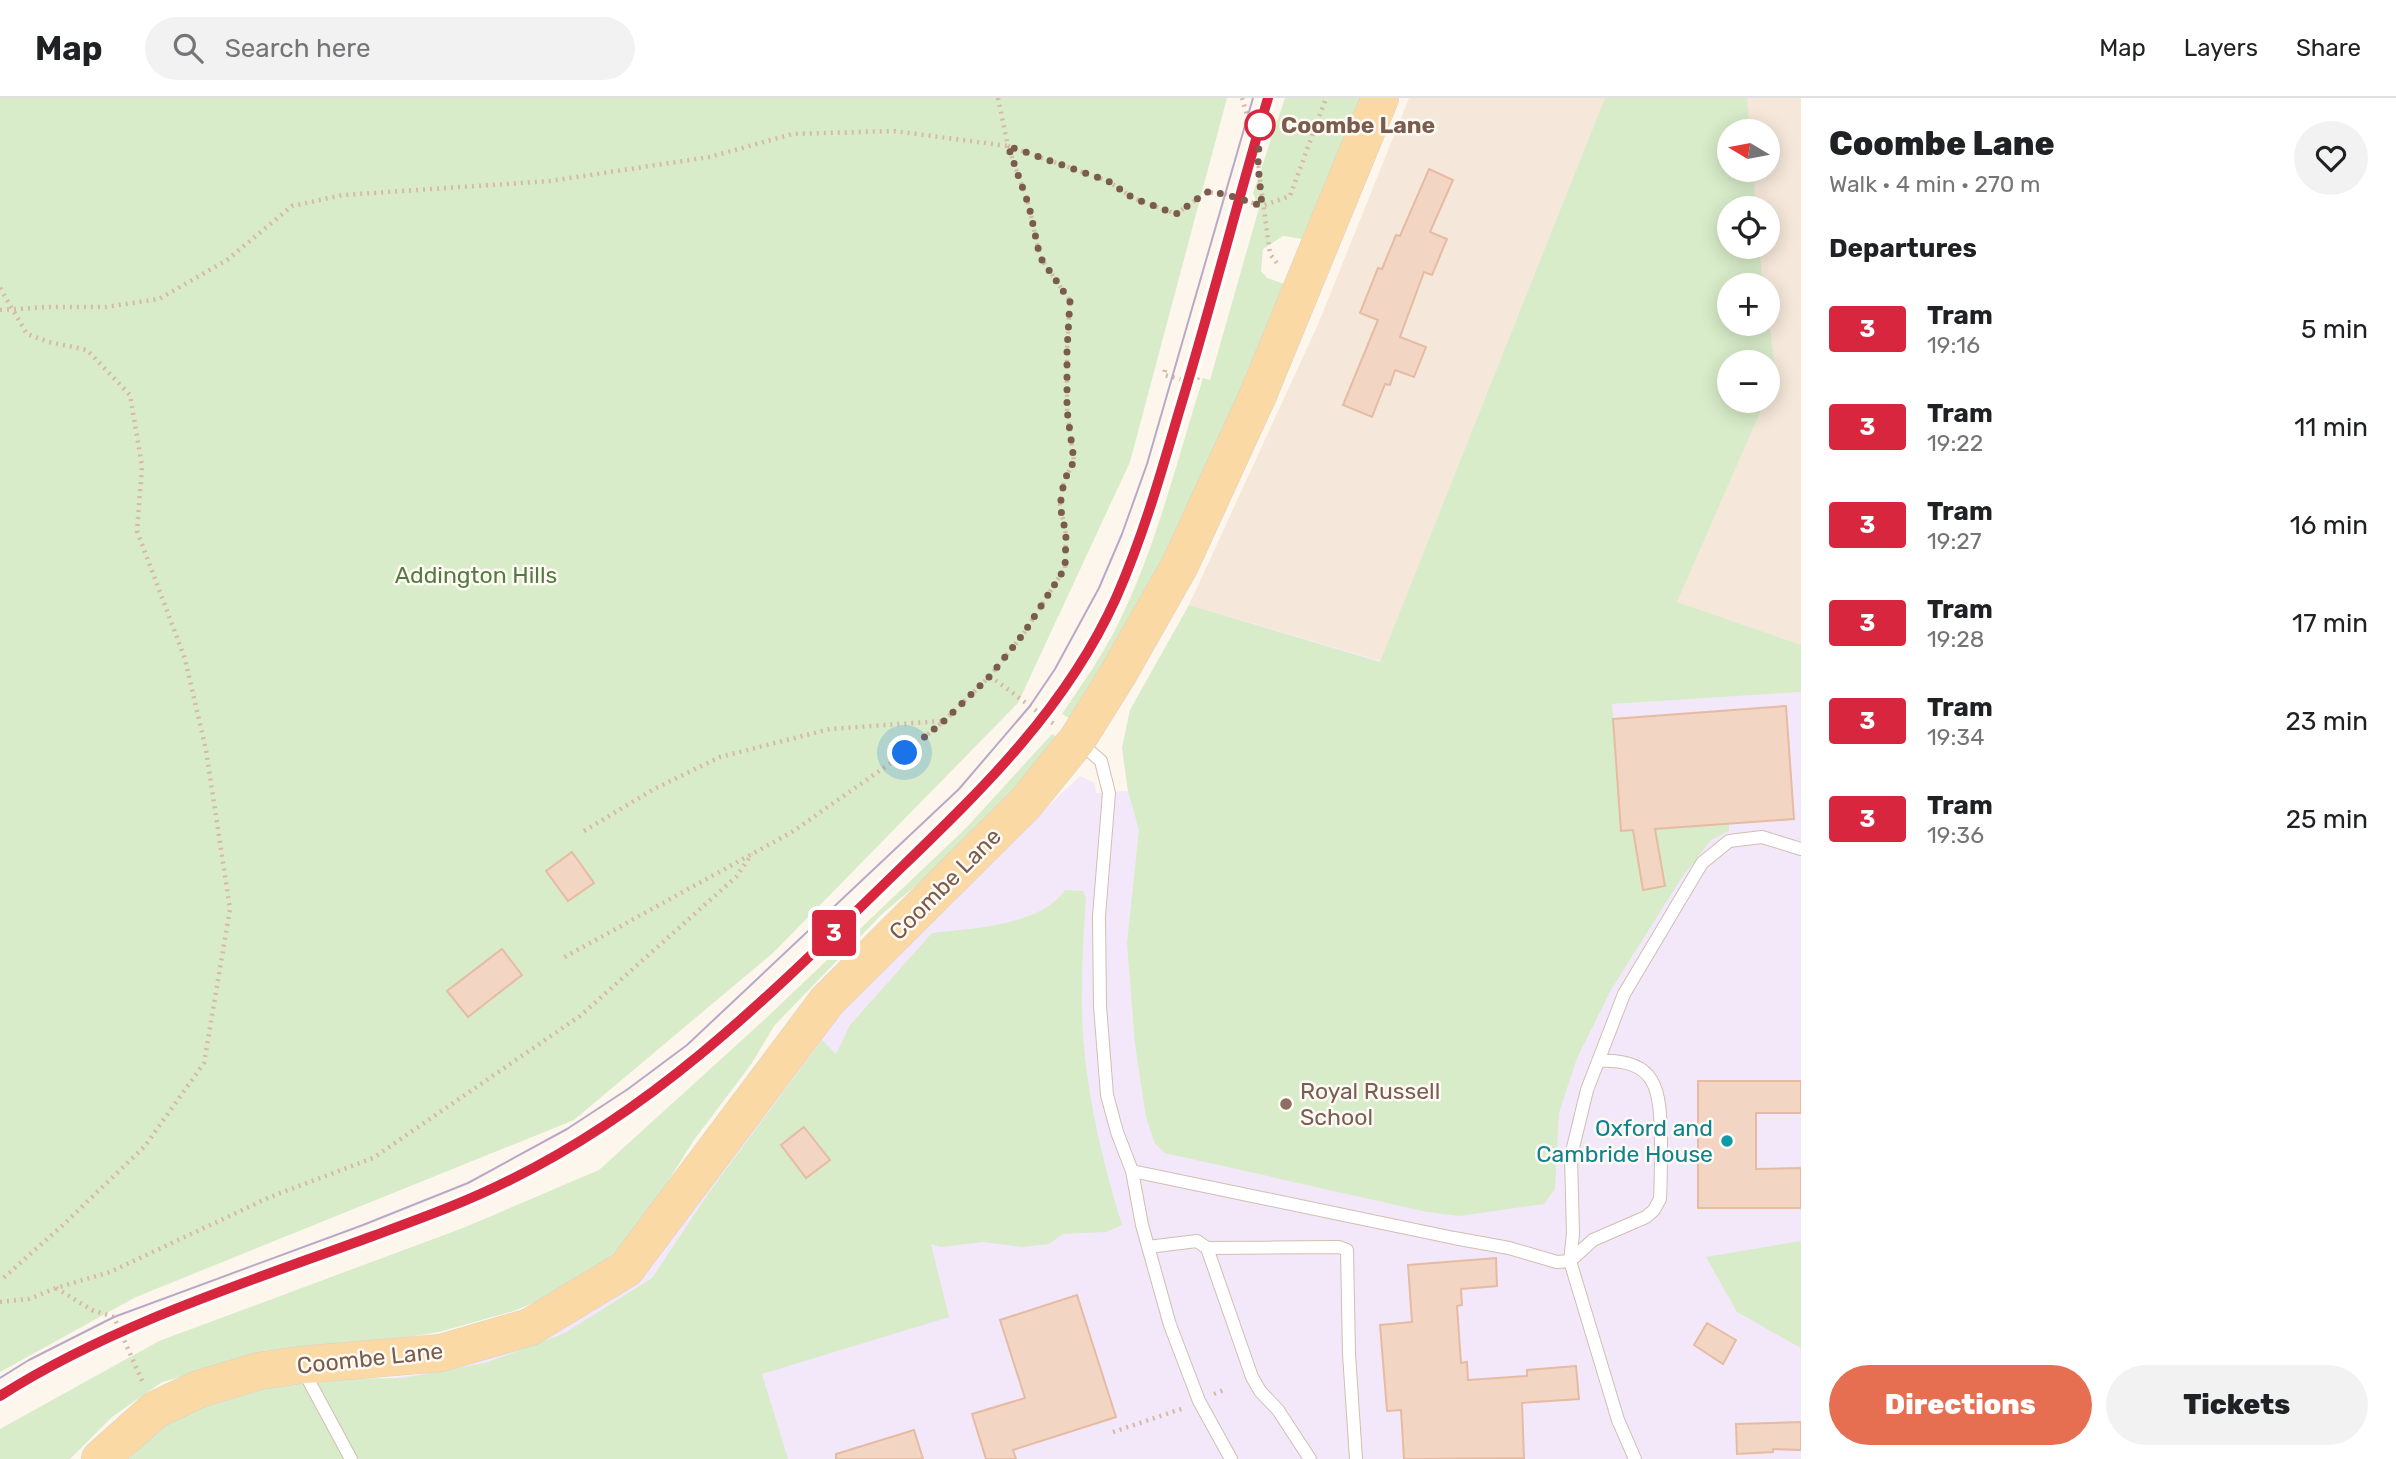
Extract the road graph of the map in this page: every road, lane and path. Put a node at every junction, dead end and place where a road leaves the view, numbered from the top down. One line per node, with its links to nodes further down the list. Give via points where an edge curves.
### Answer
1 (998, 98): 5 (path)
2 (1242, 98): 6 (path, via 1255,142)
3 (1326, 98): 6 (path, via 1290,196)
4 (1380, 98): 15 (main road, Coombe Lane, via 1258,395 1186,552)
5 (1008, 146): 6 (path, via 1108,181 1133,198 1176,214 1207,192); 9 (path, via 894,131 792,134 710,158 551,181 343,195 292,206 227,260 159,299 106,307); 13 (path, via 1029,206 1040,257 1070,301 1067,410 1074,461 1064,481 1060,506 1066,534 1065,568)
6 (1262, 206): 7 (path, via 1270,254)
7 (1281, 268)
8 (0, 288): 9 (path)
9 (12, 309): 10 (path); 25 (path, via 27,334 87,350 130,395 142,466 136,531 185,659 206,750 230,909 204,1063 145,1146)
10 (0, 310)
11 (1166, 370): 12 (path, via 1164,375 1196,383)
12 (1198, 377)
13 (990, 676): 14 (path); 15 (path)
14 (944, 721): 16 (path, via 830,729 720,757); 18 (path, via 861,786)
15 (1077, 740): 21 (lane, via 1101,761 1109,793 1099,916 1102,1052 1116,1132); 28 (main road, Coombe Lane, via 1025,804 827,1001 626,1269 530,1327 441,1353)
16 (584, 831)
17 (1801, 849): 20 (lane, via 1762,837 1729,841 1702,863 1624,994)
18 (755, 851): 19 (path); 26 (path, via 736,877 580,1016 373,1158 270,1197 110,1272)
19 (561, 959)
20 (1598, 1061): 24 (lane, via 1571,1156); 24 (lane, via 1632,1065 1656,1086 1660,1199 1646,1217 1593,1240)
21 (1132, 1171): 22 (lane); 24 (lane, via 1483,1242 1557,1262)
22 (1148, 1247): 23 (lane, via 1197,1241); 30 (lane, via 1170,1325)
23 (1207, 1248): 36 (lane, via 1252,1377); 37 (lane, via 1347,1250)
24 (1570, 1261): 38 (lane, via 1618,1420)
25 (0, 1281)
26 (55, 1288): 27 (path, via 29,1299); 31 (path, via 114,1317)
27 (0, 1302)
28 (300, 1365): 31 (main road, Coombe Lane, via 246,1374); 34 (lane)
29 (1226, 1389): 30 (path)
30 (1199, 1401): 32 (path); 35 (lane)
31 (155, 1410): 33 (main road, Coombe Lane)
32 (1113, 1432)
33 (100, 1459)
34 (351, 1459)
35 (1231, 1459)
36 (1310, 1459)
37 (1356, 1459)
38 (1635, 1459)

